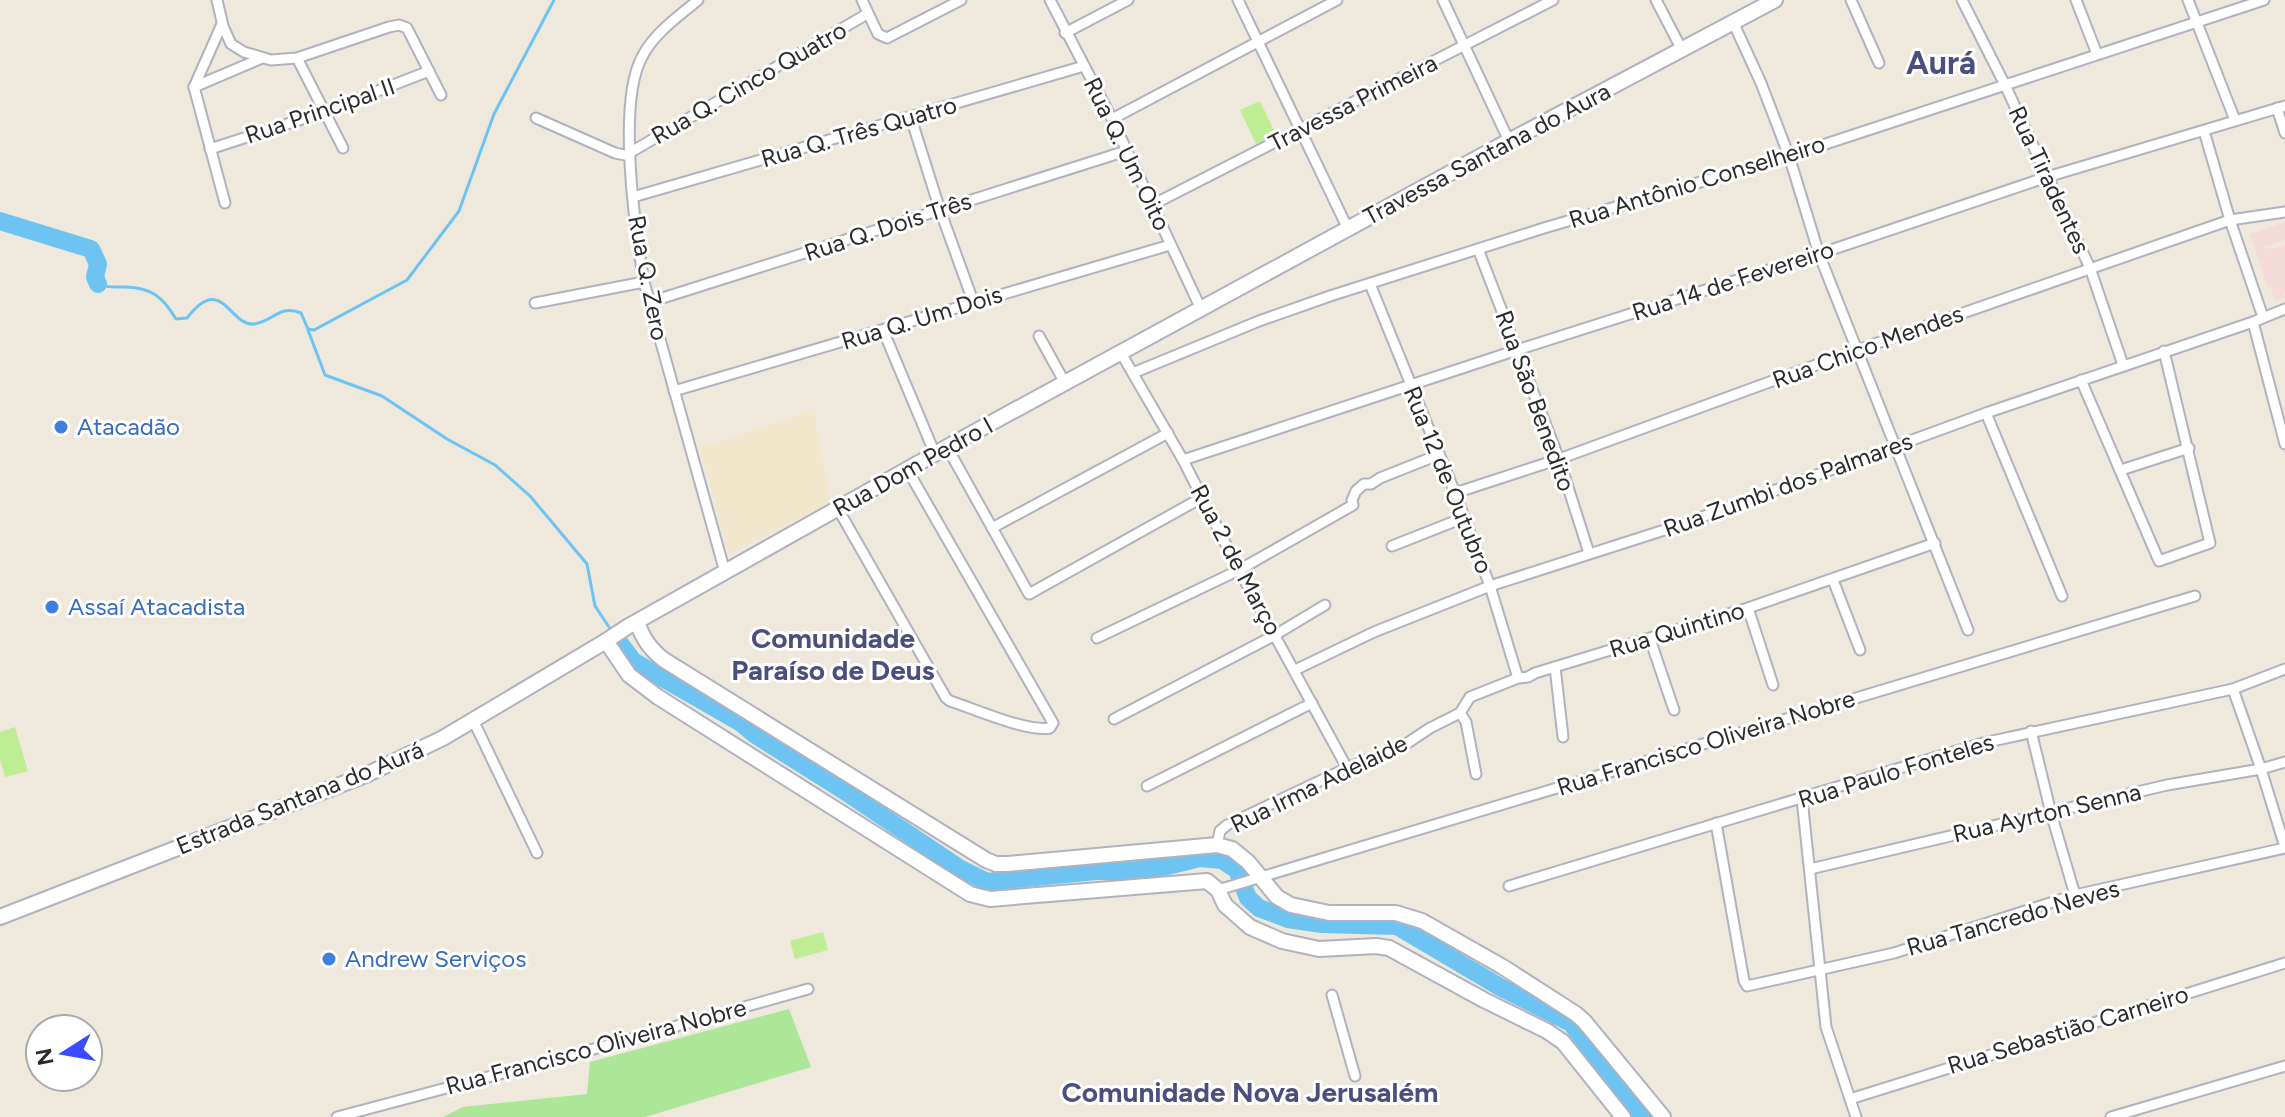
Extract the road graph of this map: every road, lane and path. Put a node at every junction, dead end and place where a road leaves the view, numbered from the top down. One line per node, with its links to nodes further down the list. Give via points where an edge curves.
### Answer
1 (217, 0): 21 (street)
2 (698, 0): 48 (street, Rua Q. Zero, via 647,48 635,72)
3 (862, 0): 18 (street)
4 (961, 0): 18 (street, via 887,38 878,34)
5 (1050, 0): 22 (street, Rua Q. Um Oito)
6 (1128, 0): 22 (street)
7 (1238, 0): 23 (street)
8 (1337, 0): 23 (street)
9 (1443, 0): 24 (street)
10 (1553, 0): 24 (street, Travessa Primeira)
11 (1656, 0): 25 (street)
12 (1775, 0): 20 (street, Travessa Santana do Aura)
13 (1851, 0): 29 (street)
14 (1962, 0): 32 (street, Rua Tiradentes)
15 (2076, 0): 26 (street)
16 (2188, 0): 19 (street)
17 (2264, 0): 19 (street, Rua Antônio Conselheiro)
18 (867, 14): 48 (street, Rua Q. Cinco Quatro)
19 (2198, 21): 26 (street, Rua Antônio Conselheiro); 40 (street)
20 (1733, 22): 25 (street, Travessa Santana do Aura); 49 (street)
21 (222, 24): 27 (street, via 231,44); 33 (street)
22 (1065, 33): 30 (street, Rua Q. Um Oito)
23 (1257, 41): 39 (street); 41 (street)
24 (1465, 46): 41 (street, Travessa Primeira); 44 (street)
25 (1682, 50): 44 (street, Travessa Santana do Aura)
26 (2097, 54): 32 (street, Rua Antônio Conselheiro)
27 (262, 58): 28 (street); 33 (street)
28 (297, 58): 31 (street, via 399,25 407,28); 36 (street)
29 (1879, 63)
30 (1084, 66): 38 (street, Rua Q. Três Quatro); 39 (street, Rua Q. Um Oito)
31 (429, 71): 34 (street); 36 (street, Rua Principal II)
32 (2005, 85): 49 (street, Rua Antônio Conselheiro); 50 (street, Rua Tiradentes)
33 (194, 87): 46 (street)
34 (441, 95)
35 (2281, 107): 40 (street, Rua 14 de Fevereiro); 43 (street)
36 (324, 112): 45 (street); 46 (street, Rua Principal II)
37 (536, 118): 48 (street, via 615,153)
38 (911, 118): 51 (street, Rua Q. Três Quatro); 54 (street)
39 (1112, 119): 47 (street, Rua Q. Um Oito)
40 (2235, 120): 42 (street, Rua 14 de Fevereiro)
41 (1299, 130): 53 (street, Travessa Primeira); 57 (street)
42 (2204, 131): 50 (street, Rua 14 de Fevereiro); 56 (street)
43 (2285, 133)
44 (1509, 141): 57 (street, Travessa Santana do Aura)
45 (343, 148)
46 (210, 149): 52 (street)
47 (1126, 151): 53 (street, Rua Q. Um Oito); 54 (street, Rua Q. Dois Três)
48 (630, 154): 51 (street, Rua Q. Zero)
49 (1789, 156): 59 (street, Rua Antônio Conselheiro); 60 (street)
50 (2047, 177): 60 (street, Rua 14 de Fevereiro); 61 (street, Rua Tiradentes)
51 (633, 197): 62 (street, Rua Q. Zero)
52 (225, 203)
53 (1152, 205): 58 (street, Rua Q. Um Oito)
54 (940, 210): 64 (street); 65 (street, Rua Q. Dois Três)
55 (2285, 212): 56 (street, Rua Chico Mendes)
56 (2230, 220): 61 (street, Rua Chico Mendes); 69 (street)
57 (1348, 229): 67 (street, Travessa Santana do Aura)
58 (1170, 245): 64 (street, Rua Q. Um Dois); 67 (street, Rua Q. Um Oito)
59 (1478, 249): 63 (street, Rua Antônio Conselheiro); 72 (street, Rua São Benedito)
60 (1819, 254): 72 (street, Rua 14 de Fevereiro); 73 (street)
61 (2090, 268): 73 (street, Rua Chico Mendes); 76 (street, Rua Tiradentes)
62 (644, 282): 65 (street, Rua Q. Zero); 66 (street)
63 (1370, 284): 77 (street, Rua Antônio Conselheiro, via 1259,321); 80 (street, Rua 12 de Outubro)
64 (973, 301): 70 (street, Rua Q. Um Dois)
65 (650, 302): 81 (street, Rua Q. Zero)
66 (535, 303)
67 (1201, 309): 75 (street, Rua Dom Pedro I)
68 (2285, 309): 69 (street, Rua Zumbi dos Palmares)
69 (2258, 319): 74 (street, Rua Zumbi dos Palmares); 84 (street)
70 (883, 330): 81 (street, Rua Q. Um Dois); 87 (street)
71 (1039, 336): 79 (street)
72 (1517, 350): 80 (street, Rua 14 de Fevereiro); 89 (street, Rua São Benedito)
73 (1857, 350): 85 (street); 89 (street, Rua Chico Mendes)
74 (2164, 351): 76 (street, Rua Zumbi dos Palmares); 86 (street)
75 (1121, 353): 77 (street, Rua 2 de Março); 79 (street, Rua Dom Pedro I)
76 (2123, 365): 78 (street, Rua Zumbi dos Palmares)
77 (1133, 373): 83 (street, Rua 2 de Março)
78 (2081, 380): 82 (street, Rua Zumbi dos Palmares); 92 (street)
79 (1065, 383): 87 (street, Rua Dom Pedro I)
80 (1411, 386): 88 (street, Rua 12 de Outubro); 90 (street, Rua 14 de Fevereiro)
81 (674, 391): 102 (street, Rua Q. Zero)
82 (1986, 413): 85 (street, Rua Zumbi dos Palmares); 105 (street)
83 (1168, 433): 90 (street, Rua 2 de Março); 97 (street)
84 (2285, 444)
85 (1895, 446): 98 (street); 100 (street, Rua Zumbi dos Palmares)
86 (2189, 448): 92 (street); 92 (street, via 2210,543 2159,561)
87 (941, 450): 91 (street, Rua Dom Pedro I); 97 (street)
88 (1438, 455): 93 (street, Rua 12 de Outubro); 101 (street, via 1364,484 1353,505)
89 (1559, 459): 93 (street, Rua Chico Mendes); 100 (street, Rua São Benedito)
90 (1183, 460): 94 (street, Rua 2 de Março)
91 (907, 469): 95 (street, Rua Dom Pedro I); 95 (street, via 1053,723 1050,728 1022,725 946,698)
92 (2121, 470)
93 (1455, 493): 96 (street, Rua 12 de Outubro)
94 (1203, 497): 97 (street, via 1029,594); 101 (street, Rua 2 de Março)
95 (838, 509): 102 (street, Rua Dom Pedro I)
96 (1463, 518): 99 (street); 104 (street, Rua 12 de Outubro)
97 (992, 528)
98 (1935, 543): 103 (street, Rua Quintino); 110 (street)
99 (1392, 546)
100 (1589, 553): 104 (street, Rua Zumbi dos Palmares)
101 (1239, 570): 111 (street, Rua 2 de Março); 112 (street)
102 (725, 572): 109 (street, Rua Dom Pedro I)
103 (1833, 580): 108 (street, Rua Quintino); 115 (street)
104 (1490, 586): 118 (street, Rua Zumbi dos Palmares); 119 (street, Rua 12 de Outubro)
105 (2062, 596)
106 (2195, 596): 142 (street, Rua Francisco Oliveira Nobre)
107 (1325, 605): 111 (street)
108 (1748, 608): 113 (street, Rua Quintino); 120 (street)
109 (632, 624): 114 (street, Estrada Santana do Aurá); 138 (street, via 664,660 996,864)
110 (1968, 630)
111 (1275, 635): 118 (street, Rua 2 de Março); 125 (street)
112 (1097, 638)
113 (1650, 639): 116 (street, Rua Quintino); 123 (street)
114 (607, 641): 126 (street, Estrada Santana do Aurá); 155 (street, via 629,675 658,697 970,894 990,899 1207,881 1250,927 1319,949 1389,948 1547,1031 1563,1042)
115 (1860, 650)
116 (1555, 667): 119 (street, Rua Quintino); 129 (street)
117 (2285, 669): 121 (street, Rua Paulo Fonteles)
118 (1295, 670): 122 (street, Rua 2 de Março)
119 (1518, 678): 124 (street, Rua Quintino, via 1470,697)
120 (1773, 685)
121 (2233, 689): 128 (street, Rua Paulo Fonteles); 132 (street)
122 (1312, 703): 131 (street, Rua 2 de Março); 134 (street)
123 (1674, 710)
124 (1460, 713): 127 (street, Rua Quintino); 133 (street)
125 (1114, 719)
126 (473, 720): 140 (street); 146 (street, Estrada Santana do Aurá, via 368,774)
127 (1430, 728): 131 (street, Rua Irma Adelaide)
128 (2031, 731): 135 (street, Rua Paulo Fonteles); 136 (street)
129 (1563, 737)
130 (2285, 762): 132 (street, Rua Ayrton Senna)
131 (1347, 768): 138 (street, Rua Irma Adelaide, via 1227,825)
132 (2261, 769): 136 (street, Rua Ayrton Senna); 139 (street)
133 (1476, 774)
134 (1147, 786)
135 (1802, 799): 137 (street, Rua Paulo Fonteles); 141 (street)
136 (2051, 813): 141 (street, Rua Ayrton Senna); 145 (street)
137 (1716, 823): 143 (street, Rua Paulo Fonteles); 148 (street, Rua Tancredo Neves, via 1747,986)
138 (1217, 845): 142 (street, via 1248,862)
139 (2285, 848): 145 (street, Rua Tancredo Neves)
140 (537, 853)
141 (1810, 869): 148 (street)
142 (1254, 880): 144 (street, Rua Francisco Oliveira Nobre); 156 (street, via 1291,905 1307,909 1396,913 1422,921 1503,967 1584,1021)
143 (1509, 886)
144 (1218, 890)
145 (2075, 895): 148 (street, Rua Tancredo Neves, via 1894,953)
146 (0, 917)
147 (2285, 963): 153 (street, Rua Sebastião Carneiro)
148 (1819, 970): 153 (street, via 1826,1027)
149 (808, 989): 154 (street, Rua Francisco Oliveira Nobre)
150 (1332, 995): 152 (street)
151 (2285, 1066): 158 (street)
152 (1355, 1076)
153 (1850, 1099): 157 (street)
154 (337, 1117)
155 (1623, 1117)
156 (1663, 1117)
157 (1856, 1117)
158 (2112, 1117)

